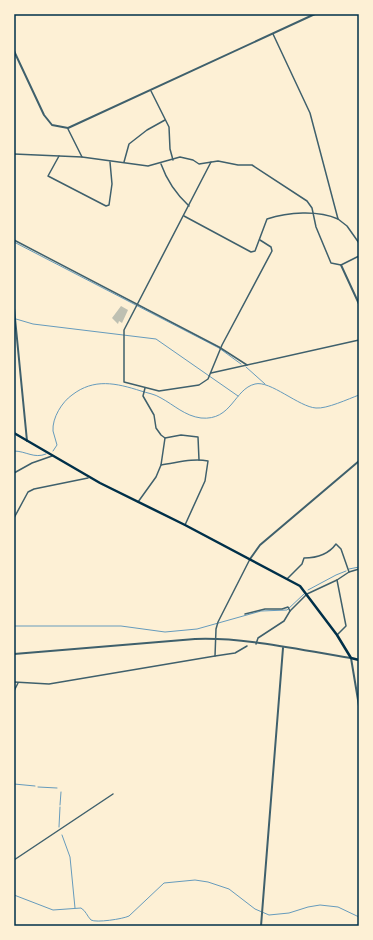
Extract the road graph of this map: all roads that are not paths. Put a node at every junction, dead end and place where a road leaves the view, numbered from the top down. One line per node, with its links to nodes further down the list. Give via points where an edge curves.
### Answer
1 (316, 14): 2 (street)
2 (273, 34): 4 (street); 18 (street, via 310,113)
3 (14, 51): 6 (street, via 44,115 56,127)
4 (151, 91): 5 (street); 6 (street)
5 (165, 120): 10 (street, via 169,128); 13 (street, via 129,144)
6 (68, 128): 9 (street)
7 (14, 154): 8 (street)
8 (59, 156): 9 (street); 11 (street, via 48,176 106,206 112,194)
9 (82, 157): 11 (street)
10 (173, 160): 12 (street, via 180,157 199,164); 14 (street)
11 (110, 162): 13 (street)
12 (211, 162): 15 (street); 16 (street, via 255,166 306,201)
13 (124, 163): 14 (street, via 148,166)
14 (160, 164): 15 (street, via 166,179)
15 (189, 206): 17 (street)
16 (313, 214): 18 (street, via 330,215); 20 (street, via 275,216 267,219); 23 (street, via 327,258 331,263)
17 (184, 216): 20 (street, via 251,252); 24 (street)
18 (338, 219): 21 (street)
19 (14, 240): 24 (street)
20 (260, 240): 28 (street, via 271,247 272,251)
21 (359, 243)
22 (359, 256): 23 (street)
23 (341, 265): 25 (street)
24 (138, 304): 28 (street); 31 (street, via 123,332 124,382)
25 (359, 304)
26 (14, 308): 34 (street)
27 (359, 340): 29 (street)
28 (221, 348): 29 (street); 30 (street)
29 (247, 365): 30 (street)
30 (211, 373): 31 (street, via 199,385 159,391)
31 (146, 388): 33 (street, via 143,396 154,415 156,428)
32 (14, 433): 34 (highway)
33 (165, 438): 36 (street, via 181,435 198,437); 38 (street)
34 (27, 441): 35 (highway)
35 (53, 456): 39 (street); 40 (highway)
36 (199, 460): 38 (street); 43 (street, via 208,461 206,478)
37 (359, 461): 44 (street, via 260,545)
38 (161, 465): 41 (street)
39 (14, 473)
40 (90, 477): 41 (highway); 42 (street, via 34,488 28,492)
41 (138, 502): 43 (highway)
42 (14, 518)
43 (185, 524): 44 (highway)
44 (250, 559): 47 (highway); 53 (street, via 218,622)
45 (359, 569): 46 (street)
46 (349, 572): 47 (street, via 341,549 336,544 330,551 317,558 304,558 302,564); 48 (street)
47 (287, 579): 49 (highway, via 300,586)
48 (338, 580): 49 (street); 52 (street, via 346,626)
49 (307, 594): 50 (street); 52 (highway)
50 (290, 611): 51 (street, via 288,607); 54 (street, via 284,621 258,638)
51 (245, 614)
52 (337, 635): 59 (highway)
53 (215, 638): 54 (street); 57 (street); 58 (street)
54 (256, 644): 56 (street)
55 (247, 646): 58 (street, via 235,653)
56 (283, 648): 59 (street); 67 (street)
57 (14, 654)
58 (215, 656): 62 (street, via 49,684)
59 (351, 658): 60 (highway); 64 (street)
60 (359, 660)
61 (14, 682): 62 (street)
62 (18, 683): 63 (street)
63 (14, 691)
64 (359, 706)
65 (113, 794): 66 (street)
66 (14, 860)
67 (262, 925)

